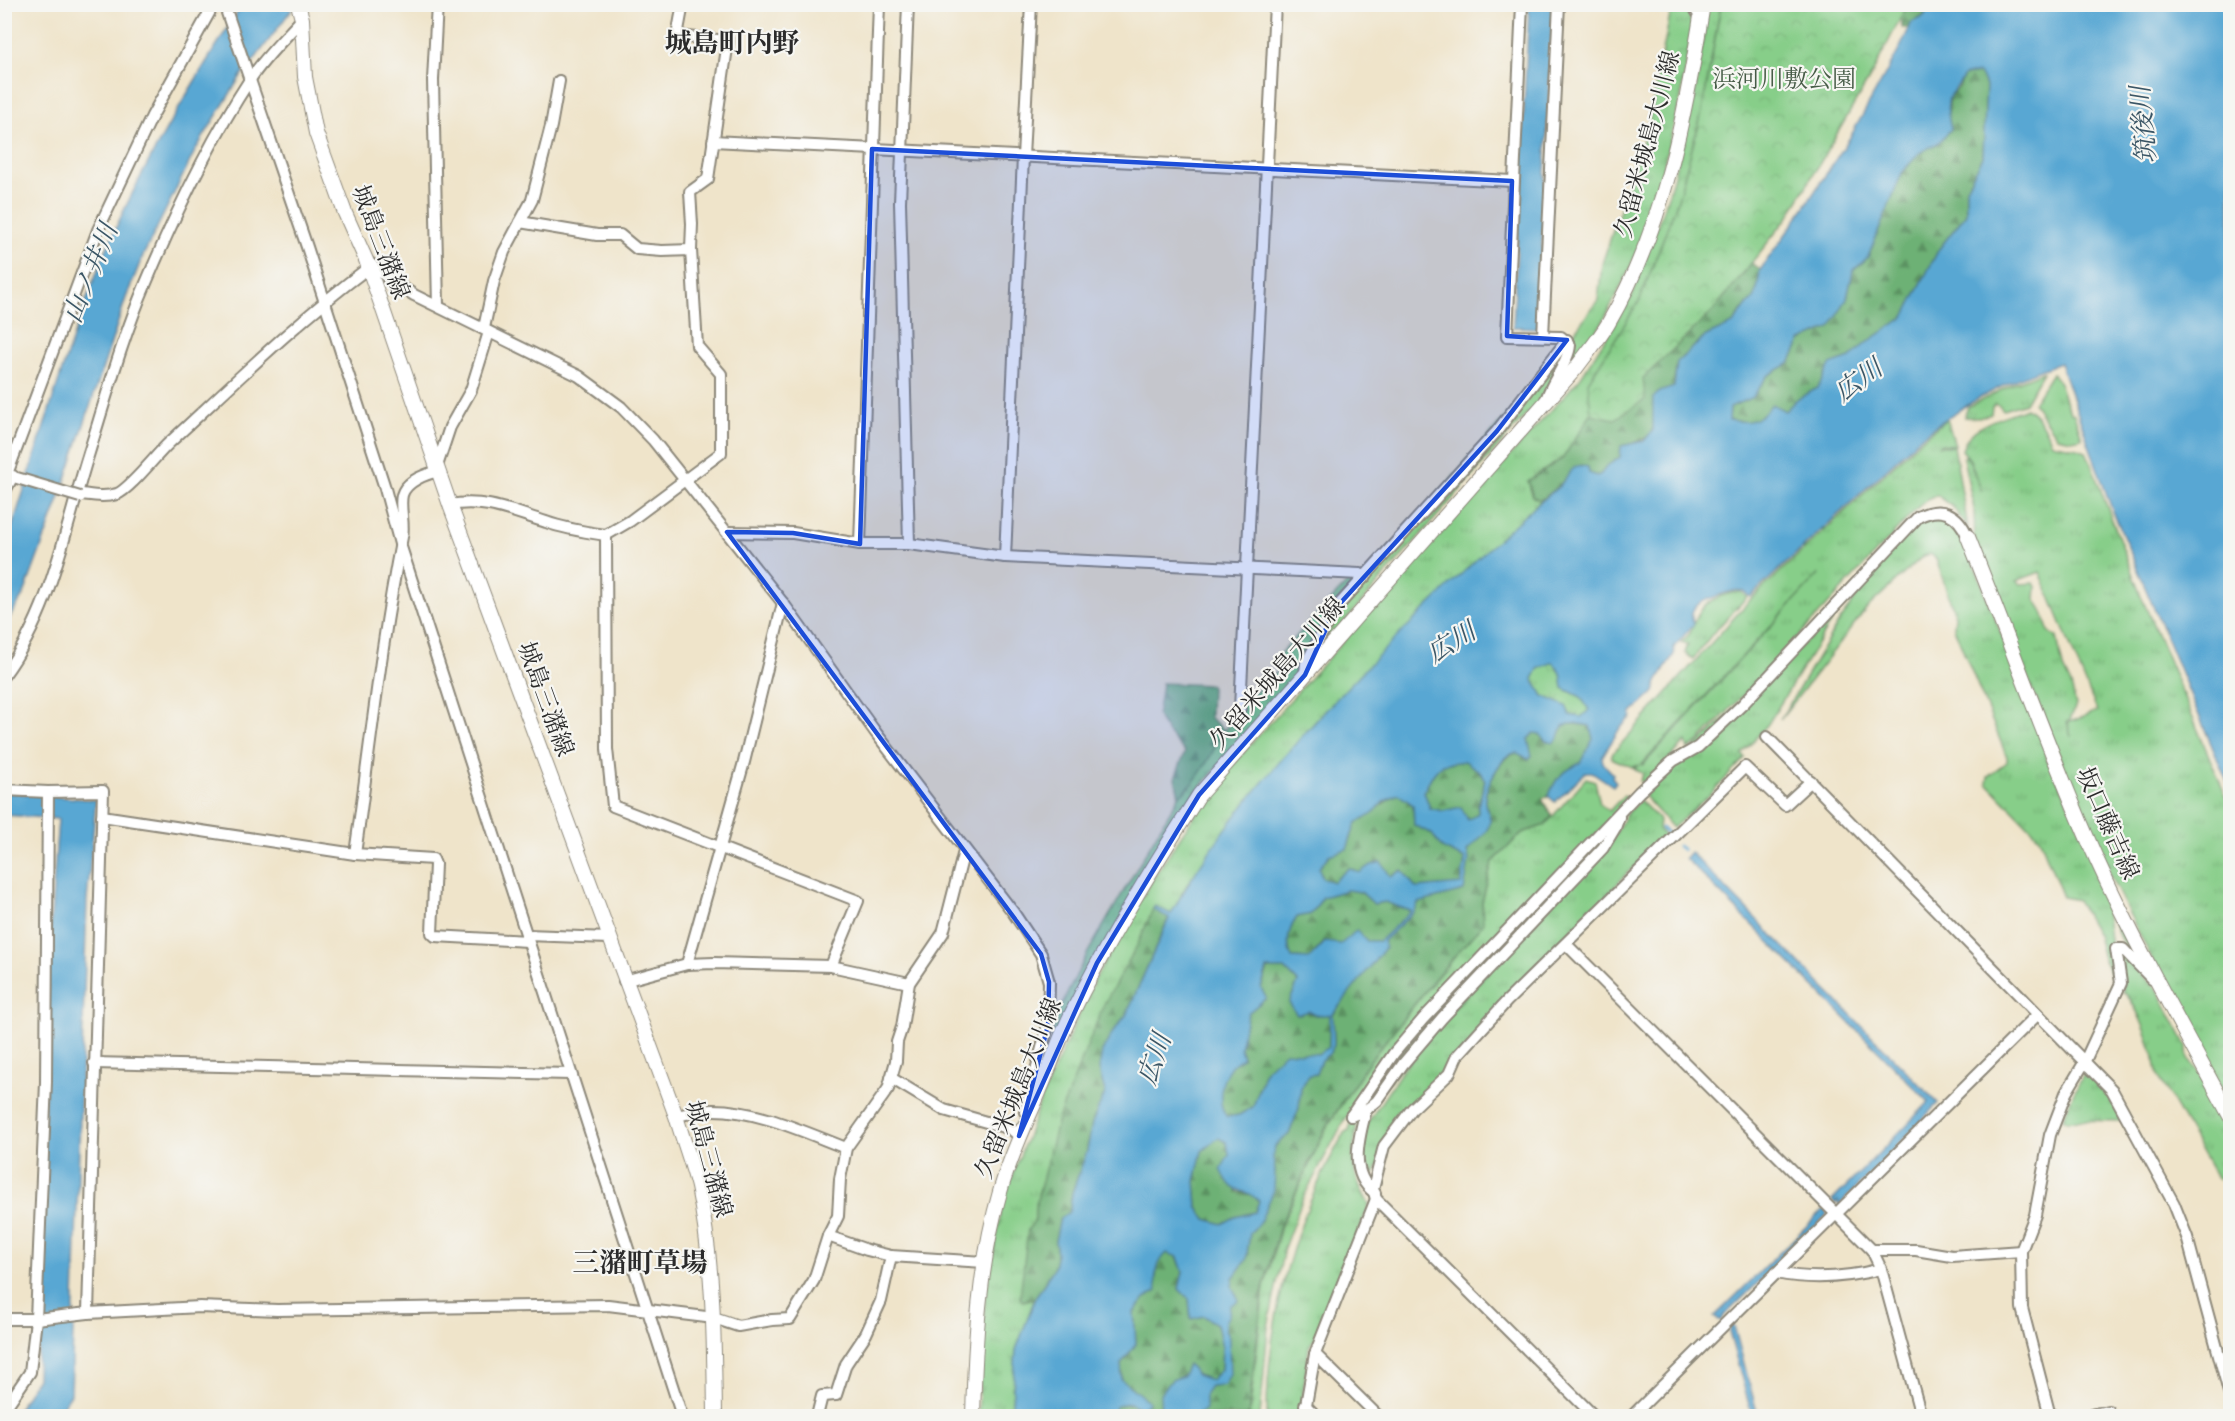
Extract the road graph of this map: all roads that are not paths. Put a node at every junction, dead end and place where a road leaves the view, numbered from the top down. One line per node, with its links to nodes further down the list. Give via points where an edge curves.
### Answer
1 (214, 4): 33 (street, via 152,116 98,230)
2 (224, 4): 15 (street)
3 (298, 4): 14 (main road, 城島三潴線)
4 (437, 4): 27 (street, via 433,80)
5 (683, 4): 17 (street, via 677,36 728,41)
6 (879, 4): 18 (street)
7 (908, 4): 19 (street)
8 (1032, 4): 20 (street)
9 (1275, 4): 21 (street)
10 (1522, 4): 22 (street)
11 (1559, 4): 29 (street)
12 (1692, 4): 13 (street)
13 (1702, 11): 31 (main road, 久留米城島大川線, via 1690,86 1660,203 1635,271 1608,325)
14 (302, 18): 15 (street); 25 (main road, 城島三潴線, via 305,77 316,133)
15 (249, 77): 26 (street); 36 (street, via 190,184 145,285)
16 (559, 81): 23 (street, via 532,200)
17 (713, 141): 18 (street); 24 (street, via 708,179 690,192)
18 (874, 149): 19 (street); 42 (street)
19 (900, 151): 20 (street); 43 (street)
20 (1023, 157): 21 (street); 44 (street)
21 (1267, 167): 22 (street); 45 (street)
22 (1512, 181): 29 (street, via 1507,336)
23 (520, 222): 24 (street, via 620,235 637,249); 28 (street, via 497,272)
24 (691, 250): 34 (street, via 697,345 721,374 721,453)
25 (367, 264): 26 (street); 27 (street); 32 (main road, 城島三潴線)
26 (324, 301): 36 (street, via 166,446 128,486 117,494); 41 (street)
27 (438, 306): 28 (street)
28 (486, 330): 32 (street, via 471,390 450,427); 34 (street, via 557,364 601,391 636,421)
29 (1543, 336): 30 (street)
30 (1567, 340): 31 (street, via 1569,354); 46 (street, via 1497,431)
31 (1544, 404): 49 (main road, 久留米城島大川線)
32 (438, 468): 37 (main road, 城島三潴線); 41 (street, via 418,478 402,495)
33 (10, 476): 35 (street); 36 (street, bridge)
34 (684, 479): 38 (street); 39 (street)
35 (4, 493)
36 (78, 495): 48 (street, via 40,610 18,657)
37 (450, 504): 39 (street, via 481,502); 60 (main road, 城島三潴線)
38 (727, 532): 42 (street, via 793,533); 47 (street)
39 (606, 536): 56 (street, via 607,749 613,806)
40 (1968, 537): 66 (main road, 坂口藤吉線, via 2097,858); 76 (street, via 1963,525 1942,510 1918,517 1743,704 1698,747 1672,761 1639,792 1424,1019 1394,1053 1351,1116 1366,1110 1359,1134 1359,1170 1365,1186)
41 (400, 544): 58 (street); 59 (street)
42 (860, 544): 43 (street)
43 (909, 544): 44 (street)
44 (1005, 557): 45 (street)
45 (1248, 568): 46 (street); 50 (street)
46 (1366, 576): 49 (street, via 1335,609 1306,663)
47 (783, 603): 56 (street); 57 (street)
48 (4, 675)
49 (1305, 675): 74 (main road, 久留米城島大川線, via 1199,795 1166,847 1069,1017)
50 (1240, 708)
51 (1767, 737): 52 (street)
52 (1811, 781): 61 (street, via 1785,805 1745,767); 67 (street)
53 (4, 790): 54 (street)
54 (48, 792): 55 (street, via 103,791); 89 (street, via 46,1082)
55 (102, 816): 58 (street); 68 (street)
56 (720, 848): 62 (street); 63 (street, via 858,901)
57 (964, 851): 65 (street, via 943,933); 74 (street, via 1041,954 1049,982 1048,1025)
58 (355, 854): 59 (street, via 433,860 435,936)
59 (527, 938): 60 (street); 70 (street)
60 (609, 938): 64 (main road, 城島三潴線)
61 (1567, 945): 76 (street, via 1508,1002 1457,1056 1449,1074 1412,1109 1384,1146 1373,1189); 77 (street)
62 (687, 964): 63 (street); 64 (street)
63 (831, 966): 65 (street)
64 (624, 981): 72 (main road, 城島三潴線)
65 (909, 983): 71 (street)
66 (2158, 985): 69 (street, via 2123,949 2116,949 2121,983); 73 (main road, 坂口藤吉線)
67 (2037, 1015): 69 (street); 77 (street)
68 (94, 1063): 70 (street); 86 (street)
69 (2084, 1063): 80 (street, via 2066,1093 2050,1135 2035,1215); 91 (street, via 2112,1090 2174,1204 2202,1284)
70 (571, 1074): 85 (street)
71 (891, 1078): 74 (street, via 944,1110 1011,1129); 75 (street, via 880,1104)
72 (676, 1116): 75 (street, via 711,1110 747,1113); 87 (main road, 城島三潴線, via 697,1185 708,1245)
73 (2230, 1116)
74 (1019, 1136): 82 (main road, 久留米城島大川線, via 1000,1192)
75 (846, 1148): 78 (street, via 838,1216)
76 (1375, 1196): 90 (street); 100 (street)
77 (1837, 1213): 79 (street); 84 (street)
78 (828, 1236): 81 (street); 87 (street, via 814,1280 790,1319 738,1326)
79 (1872, 1250): 80 (street, via 1916,1250 1952,1256); 83 (street)
80 (2021, 1251): 103 (street, via 2022,1308)
81 (891, 1256): 82 (street); 96 (street, via 881,1301 866,1334 846,1364 836,1395 822,1396)
82 (984, 1262): 97 (main road, 久留米城島大川線)
83 (1881, 1269): 84 (street, via 1815,1278); 102 (street)
84 (1776, 1273): 101 (street)
85 (646, 1309): 86 (street, via 608,1305 277,1310 200,1307); 87 (street); 94 (street)
86 (88, 1313): 89 (street)
87 (714, 1318): 95 (main road, 城島三潴線)
88 (4, 1319): 89 (street)
89 (36, 1319): 92 (street, via 30,1372)
90 (1315, 1354): 93 (street); 99 (street)
91 (2230, 1396)
92 (4, 1410)
93 (1305, 1411): 98 (street)
94 (682, 1416)
95 (715, 1416)
96 (817, 1416)
97 (973, 1416)
98 (1316, 1416)
99 (1378, 1416)
100 (1594, 1416)
101 (1632, 1416)
102 (1921, 1416)
103 (2050, 1416)
104 (2086, 1416): 105 (street, via 2108,1411)
105 (2110, 1416)

